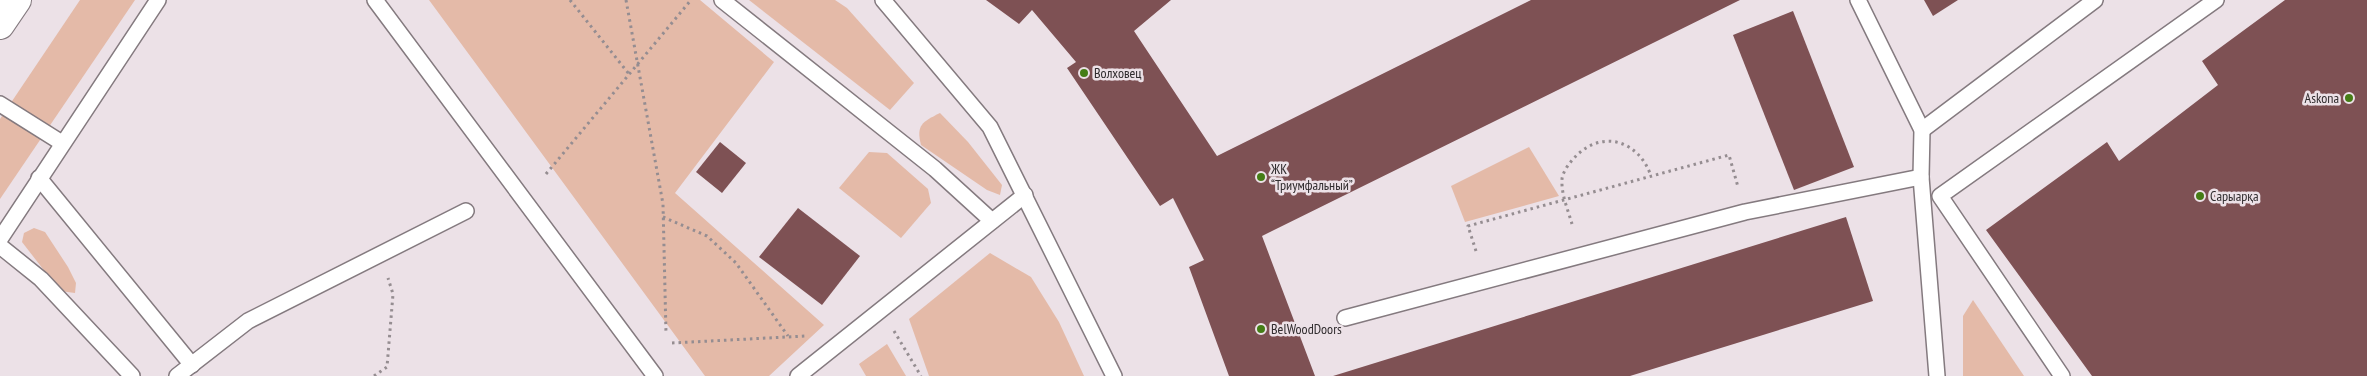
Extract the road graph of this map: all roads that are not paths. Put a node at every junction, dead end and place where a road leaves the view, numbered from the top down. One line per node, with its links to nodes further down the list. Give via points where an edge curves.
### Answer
1 (17, 0): 9 (main road)
2 (158, 0): 12 (lane)
3 (375, 0): 24 (lane)
4 (722, 0): 17 (lane, via 935,170)
5 (883, 0): 15 (lane, via 990,127)
6 (1858, 0): 11 (lane)
7 (2095, 0): 11 (lane)
8 (2216, 0): 28 (lane, via 1940,196)
9 (0, 25)
10 (0, 104): 12 (lane)
11 (1922, 130): 13 (lane)
12 (62, 143): 14 (lane)
13 (1921, 176): 20 (lane, via 1745,212); 27 (lane)
14 (39, 178): 18 (lane); 21 (lane)
15 (1025, 195): 17 (lane); 26 (lane)
16 (466, 211): 21 (lane, via 248,320)
17 (992, 221): 25 (lane)
18 (0, 239)
19 (0, 246): 22 (lane, via 41,279)
20 (1345, 318)
21 (192, 365): 23 (lane)
22 (132, 376)
23 (177, 376)
24 (655, 376)
25 (798, 376)
26 (1114, 376)
27 (1937, 376)
28 (2062, 376)

